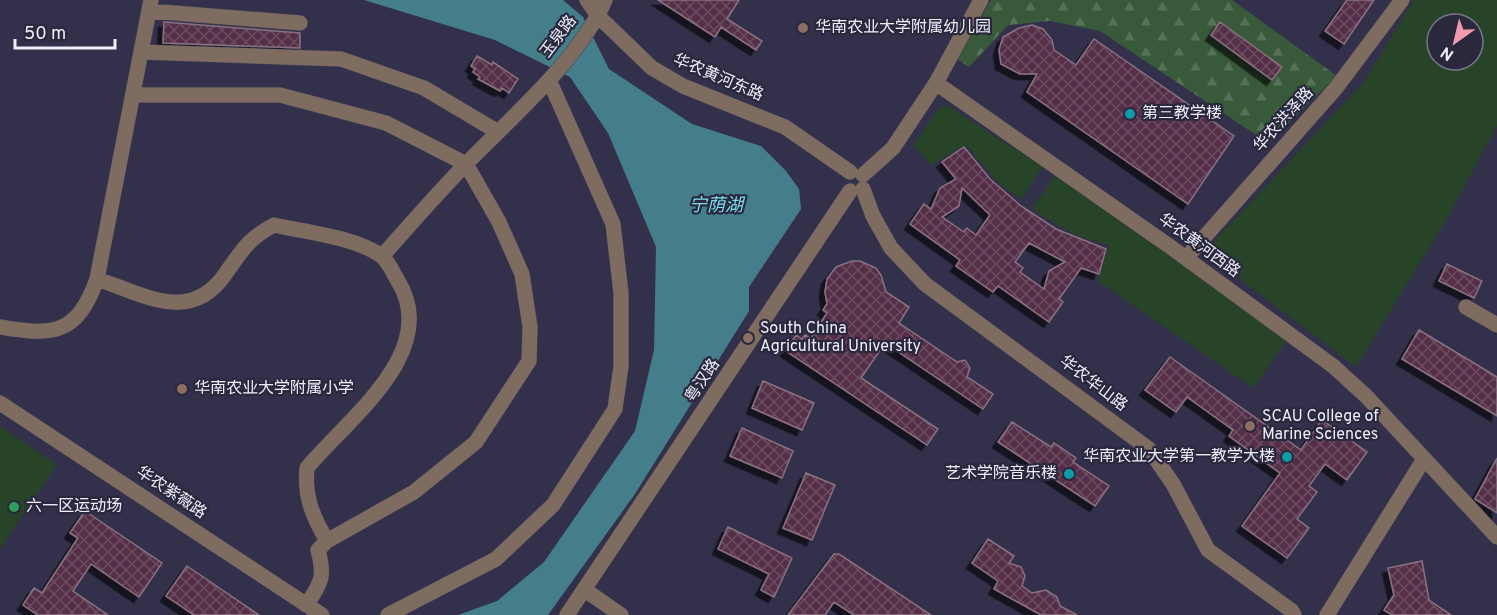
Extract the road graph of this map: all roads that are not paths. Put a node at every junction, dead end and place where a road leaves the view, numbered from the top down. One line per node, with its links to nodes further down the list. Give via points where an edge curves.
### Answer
1 (587, 0): 6 (street, 华农黄河东路)
2 (604, 0): 6 (street, 玉泉路)
3 (981, 0): 10 (street, 粤汉路)
4 (1402, 0): 16 (street, 华农洪泽路, via 1336,88)
5 (150, 5): 7 (street); 8 (street)
6 (598, 16): 9 (street, 玉泉路); 14 (street, 华农黄河东路, via 652,68 682,86 785,127)
7 (300, 23)
8 (141, 52): 11 (street); 12 (street, via 341,59 424,88)
9 (549, 80): 12 (street, 玉泉路); 28 (street, via 613,224 621,293 621,366 615,409 553,505 496,559)
10 (936, 83): 14 (street, 粤汉路, via 893,148); 16 (street, 华农黄河西路)
11 (132, 95): 13 (street, via 280,95 386,123); 17 (street)
12 (498, 132): 13 (street, 玉泉路)
13 (466, 164): 15 (street, 玉泉路); 24 (street, via 499,222 522,274 530,327 529,361 476,442 414,492)
14 (856, 182): 25 (street, 粤汉路); 31 (street, 华农华山路, via 891,248 925,284 1149,449 1173,484 1208,550)
15 (382, 256): 17 (street, via 358,245 274,225 240,249 213,292 190,303 164,302); 24 (street, via 406,294 409,334 393,374 308,468 305,489 313,518)
16 (1186, 258): 22 (street, 华农黄河西路, via 1333,366)
17 (97, 279): 20 (street, via 89,301 75,320 60,328 38,333)
18 (1466, 308): 19 (street)
19 (1497, 325)
20 (0, 327)
21 (0, 403): 26 (street, 华农紫薇路)
22 (1424, 459): 23 (street, 华农黄河西路); 32 (street)
23 (1497, 537)
24 (327, 541): 26 (street, via 318,550 323,569 319,587)
25 (585, 590): 29 (street, 粤汉路); 30 (street)
26 (306, 605): 27 (street, 华农紫薇路)
27 (322, 615)
28 (388, 615)
29 (567, 615)
30 (621, 615)
31 (1294, 615)
32 (1327, 615)

